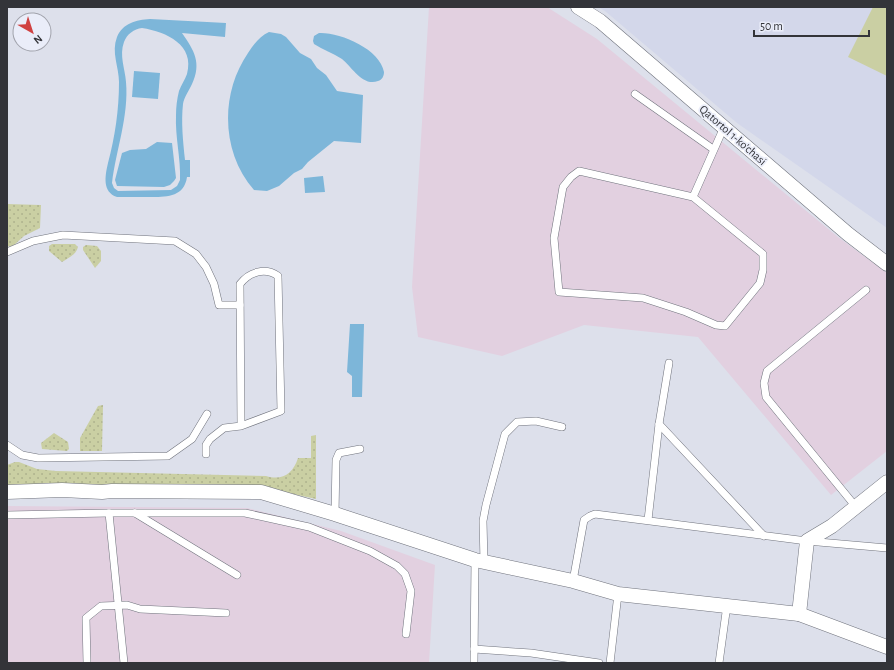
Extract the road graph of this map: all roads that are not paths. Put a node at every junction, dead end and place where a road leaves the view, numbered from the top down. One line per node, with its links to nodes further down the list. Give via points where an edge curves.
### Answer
1 (578, 7): 3 (street, Qatortol 1-ko'chasi, via 600,21)
2 (635, 94): 4 (lane)
3 (724, 127): 4 (lane); 7 (street, Qatortol 1-ko'chasi, via 848,234)
4 (713, 149): 5 (lane)
5 (693, 197): 5 (lane, via 578,171 563,186 554,238 559,292 643,298 725,326 760,283 763,254)
6 (7, 252): 9 (lane, via 33,241 63,235 175,241 196,254 206,267 214,284 219,305)
7 (887, 264)
8 (866, 290): 20 (lane, via 767,372 764,383 766,397)
9 (240, 305): 13 (lane); 13 (lane, via 240,284 245,277 252,272 272,272 278,276 281,411)
10 (669, 363): 12 (lane)
11 (207, 414): 15 (lane, via 192,439 168,456 38,458)
12 (659, 424): 25 (lane); 26 (lane)
13 (241, 426): 17 (lane, via 224,428 210,439 206,445)
14 (562, 427): 29 (lane, via 536,421 517,422 505,434 486,505)
15 (8, 447)
16 (360, 449): 23 (lane, via 339,453 336,460)
17 (206, 454)
18 (887, 482): 20 (street)
19 (7, 492): 23 (street, via 262,492)
20 (856, 507): 27 (street)
21 (110, 513): 22 (lane); 24 (lane); 34 (lane)
22 (135, 513): 30 (lane); 37 (lane, via 245,513 310,527 370,551 397,566 405,574 411,591)
23 (335, 514): 29 (street)
24 (7, 515)
25 (648, 520): 26 (lane); 31 (lane, via 595,514 584,520)
26 (764, 536): 27 (lane)
27 (807, 541): 28 (lane); 36 (street)
28 (887, 548)
29 (480, 561): 31 (street); 39 (lane)
30 (237, 575)
31 (573, 581): 32 (street)
32 (618, 594): 33 (street); 44 (lane)
33 (727, 605): 36 (street); 45 (lane)
34 (118, 606): 35 (lane); 40 (lane, via 101,606 86,618); 41 (lane)
35 (226, 613)
36 (799, 614): 38 (street)
37 (406, 634)
38 (887, 647)
39 (474, 649): 42 (lane); 43 (lane, via 531,653)
40 (87, 663)
41 (124, 663)
42 (474, 663)
43 (599, 663)
44 (610, 663)
45 (719, 663)

